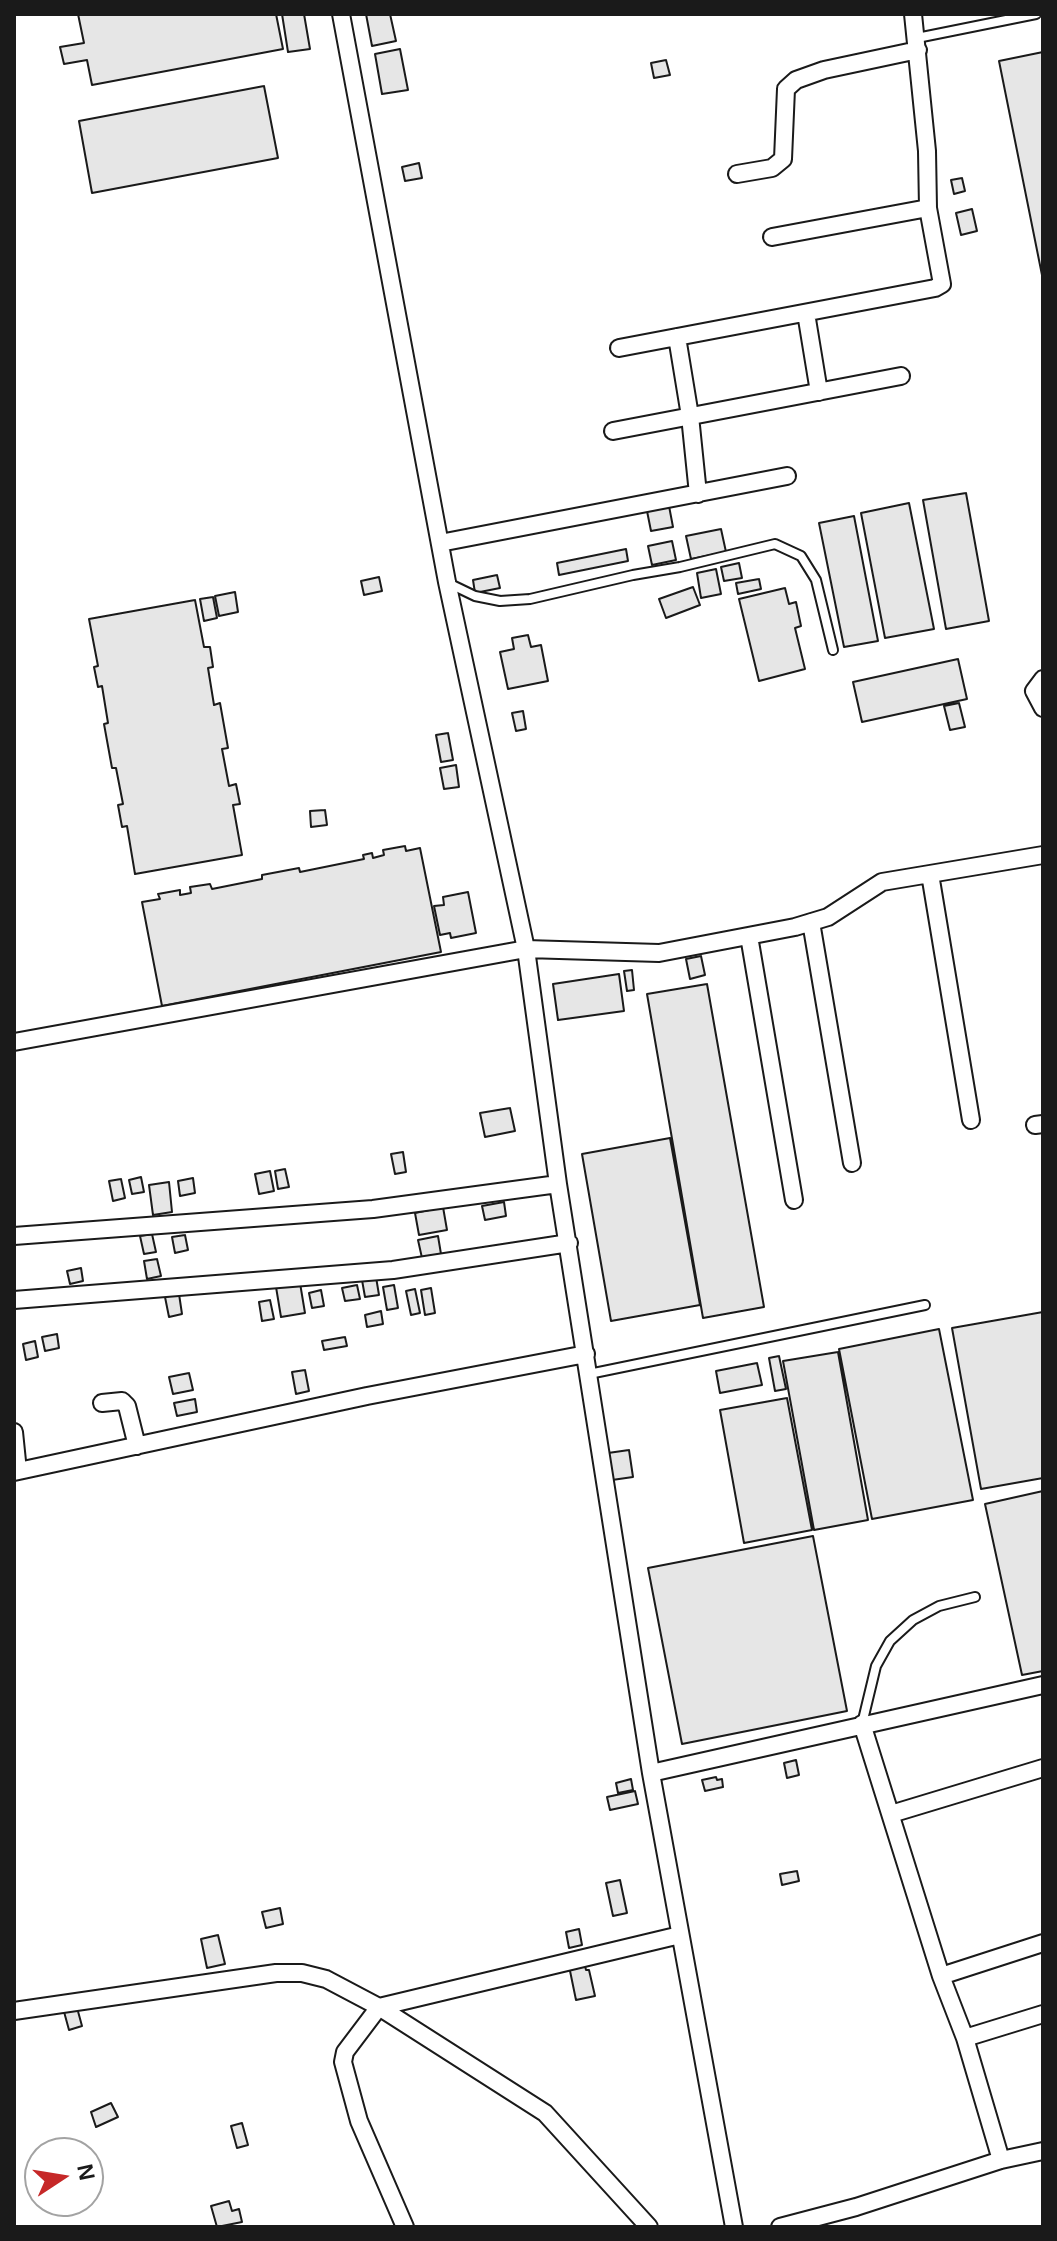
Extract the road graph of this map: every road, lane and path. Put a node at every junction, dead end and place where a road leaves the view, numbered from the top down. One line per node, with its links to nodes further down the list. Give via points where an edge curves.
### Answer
1 (341, 14): 17 (street)
2 (913, 14): 4 (street)
3 (1036, 14): 4 (lane)
4 (918, 44): 5 (street, via 796,80 786,89 783,159 772,168); 6 (street)
5 (737, 174)
6 (928, 208): 7 (street); 8 (street, via 942,284)
7 (772, 237)
8 (806, 313): 9 (street); 12 (street)
9 (677, 337): 10 (street); 13 (street)
10 (619, 348)
11 (901, 376): 12 (street)
12 (819, 392): 13 (street)
13 (690, 416): 14 (street); 16 (street)
14 (613, 431)
15 (787, 476): 16 (street)
16 (698, 494): 17 (street)
17 (440, 543): 18 (street)
18 (447, 582): 19 (lane, via 475,596 530,599 775,544 801,556 816,580); 26 (street)
19 (833, 650)
20 (1043, 679): 21 (street, via 1034,691)
21 (1043, 708)
22 (1043, 855): 23 (street)
23 (930, 874): 24 (street, via 878,883 833,914); 28 (street)
24 (811, 922): 25 (street); 29 (street)
25 (749, 936): 26 (street, via 659,953); 31 (street)
26 (526, 949): 27 (street); 30 (street)
27 (14, 1042)
28 (971, 1120)
29 (852, 1163)
30 (558, 1184): 32 (street, via 373,1209); 33 (street)
31 (794, 1200)
32 (14, 1236)
33 (569, 1243): 34 (street, via 393,1270); 36 (street)
34 (14, 1300)
35 (925, 1305): 37 (lane)
36 (586, 1354): 37 (street); 40 (street)
37 (589, 1374): 46 (street)
38 (102, 1403): 40 (street, via 122,1401 127,1406)
39 (14, 1432): 41 (street)
40 (137, 1446): 41 (street)
41 (16, 1472)
42 (975, 1597): 44 (lane, via 939,1606 890,1641 876,1666)
43 (1043, 1685): 44 (street)
44 (862, 1724): 46 (street); 47 (street)
45 (1043, 1768): 47 (street)
46 (651, 1773): 48 (street)
47 (891, 1814): 50 (street)
48 (680, 1935): 51 (street); 59 (street)
49 (1043, 1943): 50 (street)
50 (941, 1976): 54 (street)
51 (379, 2007): 52 (street, via 326,1979 276,1973); 57 (street, via 343,2062 359,2121); 58 (street, via 545,2113)
52 (14, 2011)
53 (1043, 2014): 54 (street)
54 (965, 2038): 56 (street)
55 (1041, 2157): 56 (street)
56 (1001, 2160): 60 (street)
57 (405, 2227)
58 (649, 2227)
59 (734, 2227)
60 (780, 2227)

